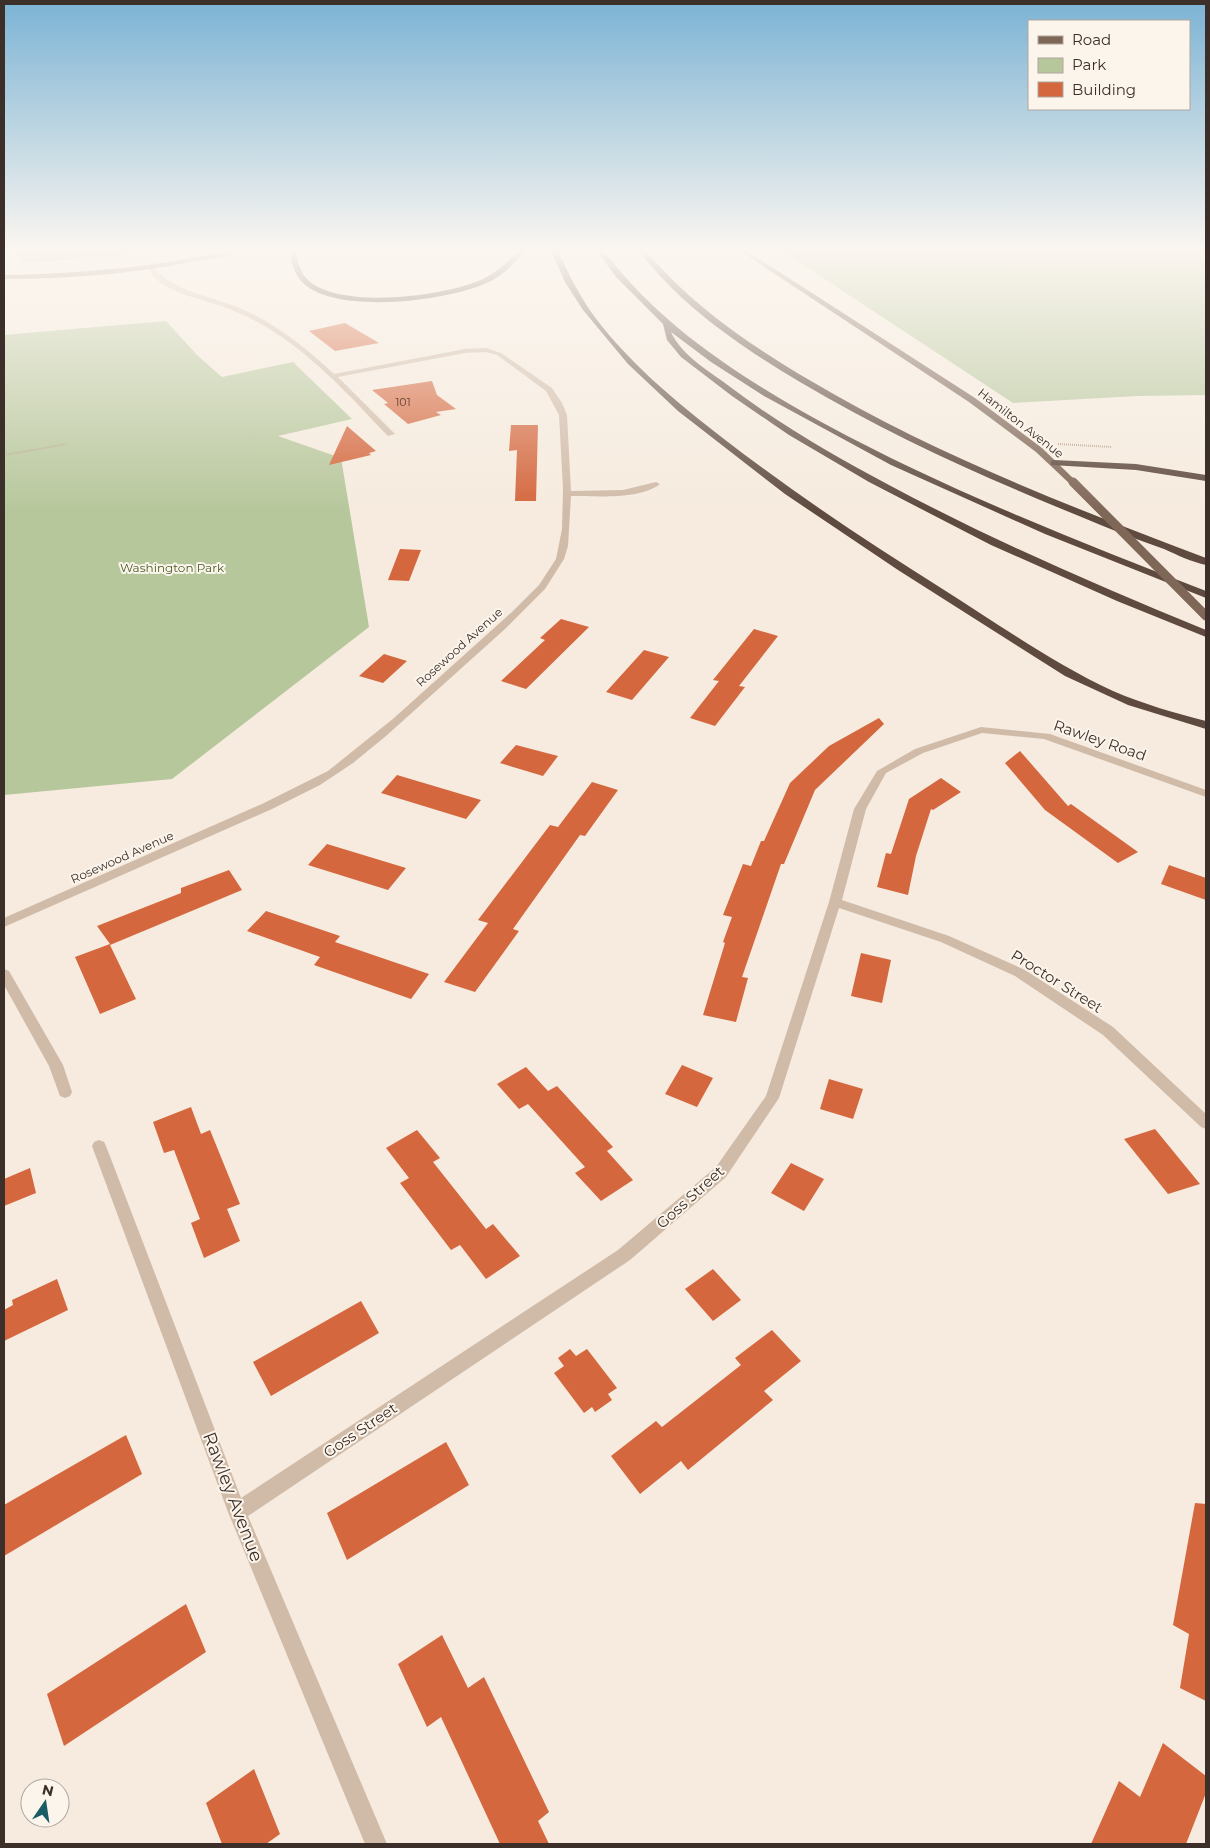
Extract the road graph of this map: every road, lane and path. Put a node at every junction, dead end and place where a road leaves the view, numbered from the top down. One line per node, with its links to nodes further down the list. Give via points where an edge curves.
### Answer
1 (285, 337): 7 (street)
2 (610, 337): 19 (highway, via 631,362 700,424 777,483 878,553 1060,667 1124,699)
3 (669, 337): 18 (highway, via 704,370 767,418 835,459 931,512 1023,556)
4 (686, 337): 16 (highway, via 760,390 873,453 1011,517)
5 (737, 337): 15 (highway, via 794,376 919,443 1018,488)
6 (877, 337): 11 (main road, Hamilton Avenue, via 952,386)
7 (333, 376): 8 (street); 14 (street, Rosewood Avenue, via 466,351 486,350 499,354 549,390 558,403 562,415)
8 (391, 434)
9 (67, 444): 10 (path)
10 (4, 455)
11 (1054, 463): 12 (highway, via 1136,467); 17 (main road, Hamilton Avenue, bridge)
12 (1206, 478)
13 (656, 484): 14 (street, via 624,493)
14 (566, 494): 23 (street, Rosewood Avenue, via 565,542 561,558 541,588 344,764 303,790)
15 (1206, 562)
16 (1206, 595)
17 (1206, 616)
18 (1206, 634)
19 (1206, 725)
20 (980, 730): 21 (street, Rawley Road, via 1046,736); 22 (street, Goss Street, via 919,751 882,771 860,809)
21 (1206, 794)
22 (835, 902): 26 (street, Proctor Street, via 945,939 1020,973 1108,1031); 28 (street, Goss Street, via 772,1098 722,1172 624,1255)
23 (4, 923)
24 (4, 974): 25 (street, via 56,1066)
25 (65, 1092)
26 (1206, 1123)
27 (99, 1146): 28 (street, Rawley Avenue)
28 (237, 1512): 29 (street, Rawley Avenue)
29 (376, 1844)

